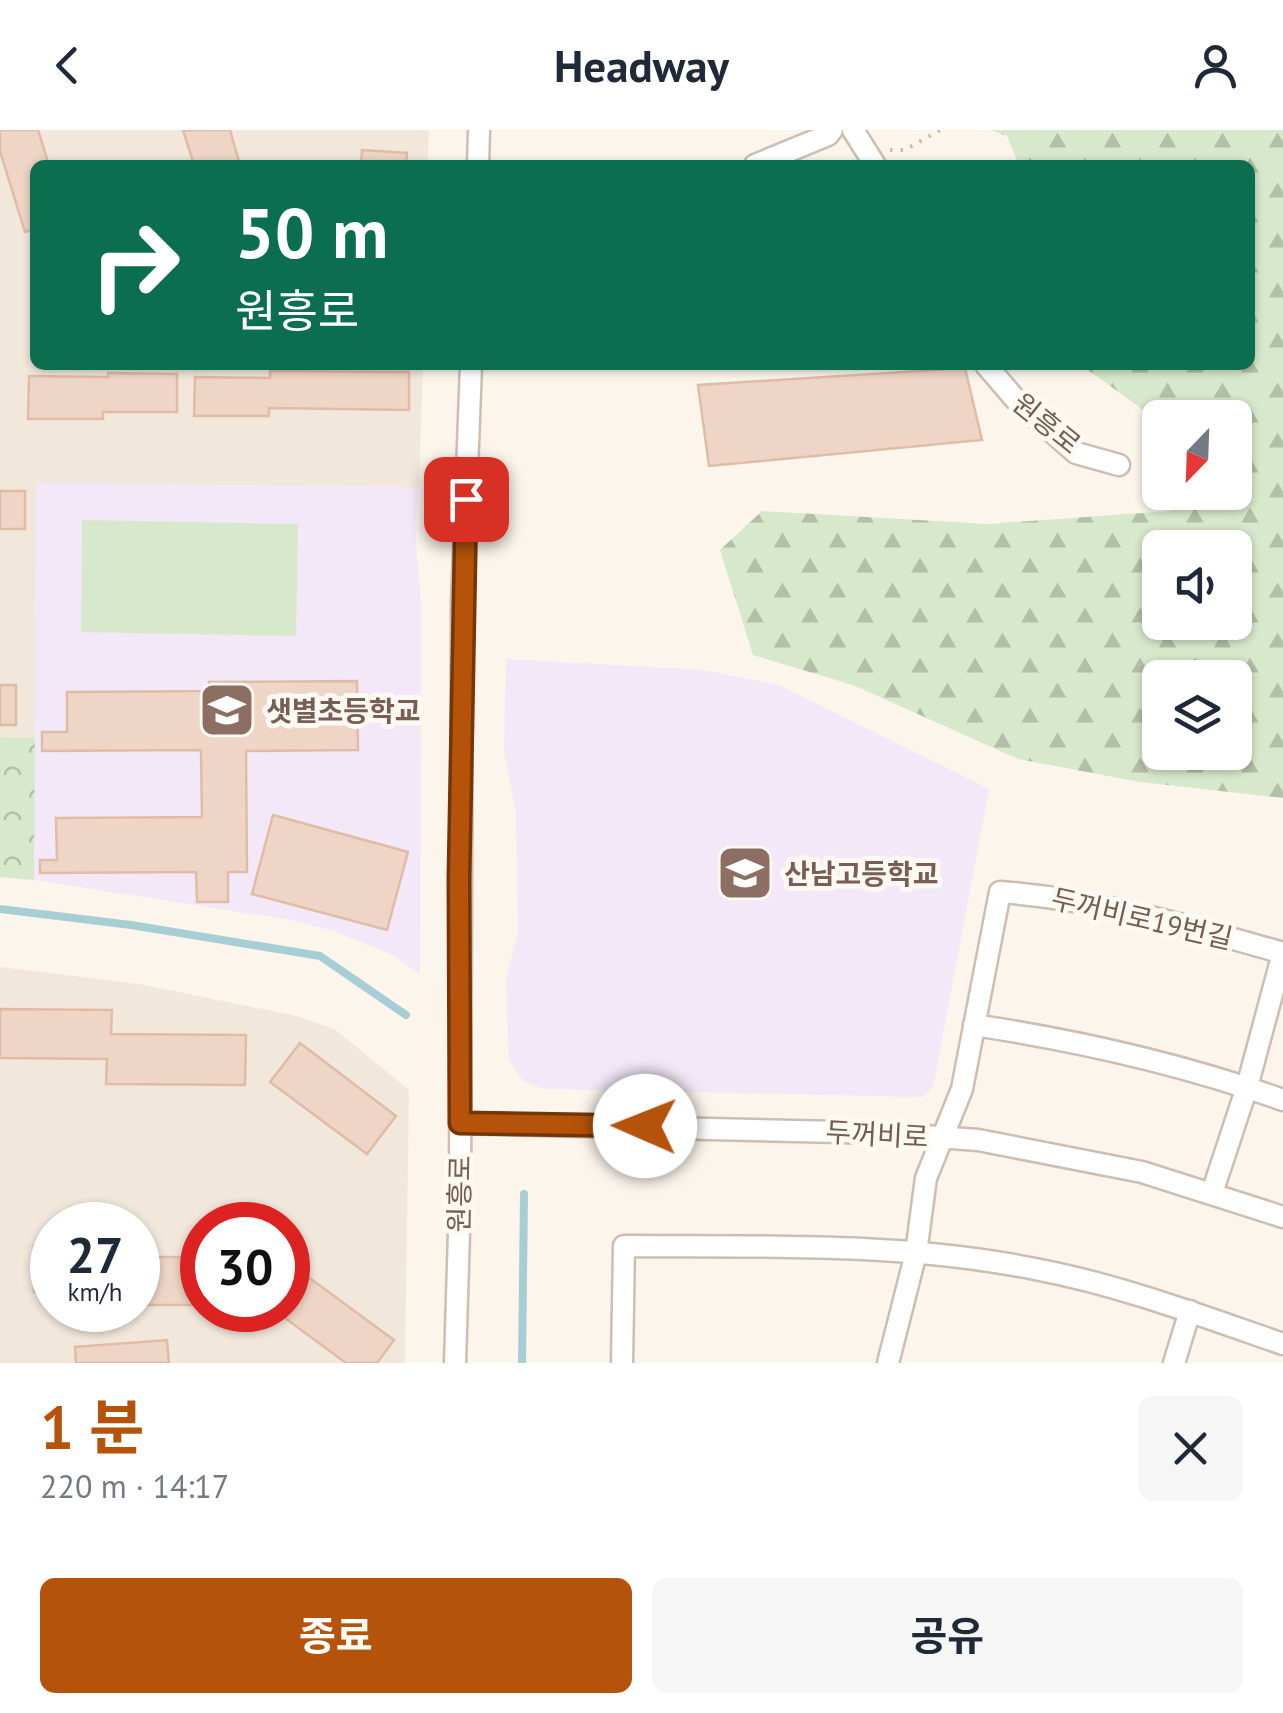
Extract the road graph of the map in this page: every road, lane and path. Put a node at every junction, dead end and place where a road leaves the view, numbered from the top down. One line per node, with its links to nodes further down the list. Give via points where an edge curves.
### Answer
1 (479, 130): 6 (street)
2 (832, 130): 7 (street)
3 (853, 130): 5 (street)
4 (940, 130): 5 (path, via 906,150)
5 (871, 158)
6 (478, 160)
7 (767, 160)
8 (472, 370): 15 (street, 원흥로, via 462,604)
9 (990, 370): 10 (street, 원흥로, via 1076,453)
10 (1119, 465)
11 (1283, 953): 12 (street, 두꺼비로19번길, via 1159,917 1000,892); 13 (street, 두꺼비로19번길)
12 (974, 1026): 13 (street, via 1149,1057); 16 (street, via 962,1088)
13 (1247, 1087): 14 (street); 17 (street, 두꺼비로19번길)
14 (1283, 1100)
15 (460, 1123): 16 (street, 두꺼비로); 22 (street, 원흥로)
16 (941, 1136): 17 (street, 두꺼비로, via 1065,1155); 19 (street, via 926,1178)
17 (1212, 1193): 18 (street, 두꺼비로)
18 (1283, 1218)
19 (916, 1252): 20 (street, via 1036,1269); 23 (street, via 624,1246); 24 (street)
20 (1190, 1311): 21 (street); 25 (street)
21 (1283, 1344)
22 (455, 1363)
23 (622, 1363)
24 (888, 1363)
25 (1174, 1363)

